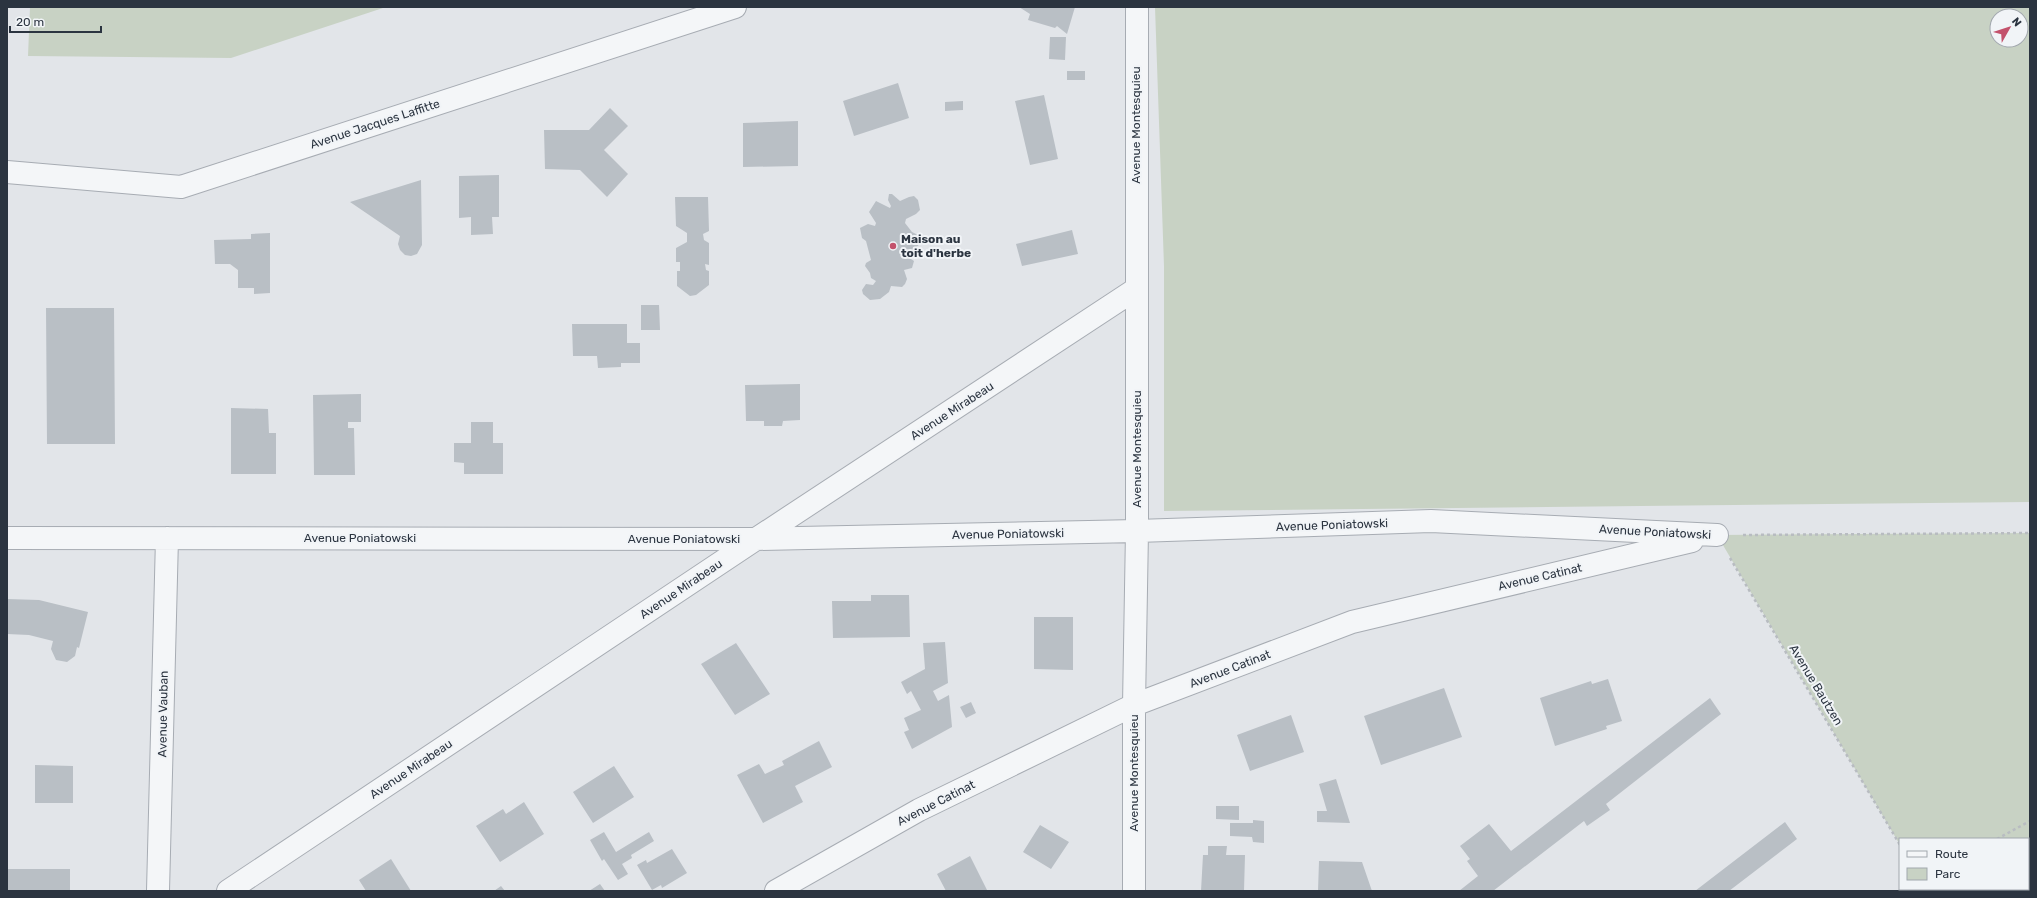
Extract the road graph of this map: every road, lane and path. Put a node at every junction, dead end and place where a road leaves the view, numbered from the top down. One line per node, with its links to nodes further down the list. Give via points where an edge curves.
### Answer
1 (735, 7): 3 (street, Avenue Jacques Laffitte, via 181,187)
2 (1137, 7): 4 (street, Avenue Montesquieu)
3 (7, 172)
4 (1136, 289): 5 (street, Avenue Montesquieu); 10 (street, Avenue Mirabeau)
5 (1137, 531): 7 (street, Avenue Poniatowski, via 1431,521); 10 (street, Avenue Poniatowski); 11 (street, Avenue Montesquieu)
6 (2030, 533): 7 (path, Avenue Poniatowski)
7 (1717, 535): 11 (street, Avenue Catinat, via 1352,622); 14 (path, Avenue Bautzen)
8 (7, 538): 9 (street, Avenue Poniatowski)
9 (167, 538): 10 (street, Avenue Poniatowski); 15 (street, Avenue Vauban)
10 (756, 539): 16 (street, Avenue Mirabeau)
11 (1134, 705): 17 (street, Avenue Catinat, via 919,810); 18 (street, Avenue Montesquieu)
12 (2030, 821): 13 (path)
13 (1999, 838)
14 (1899, 843)
15 (158, 891)
16 (228, 891)
17 (776, 891)
18 (1134, 891)

